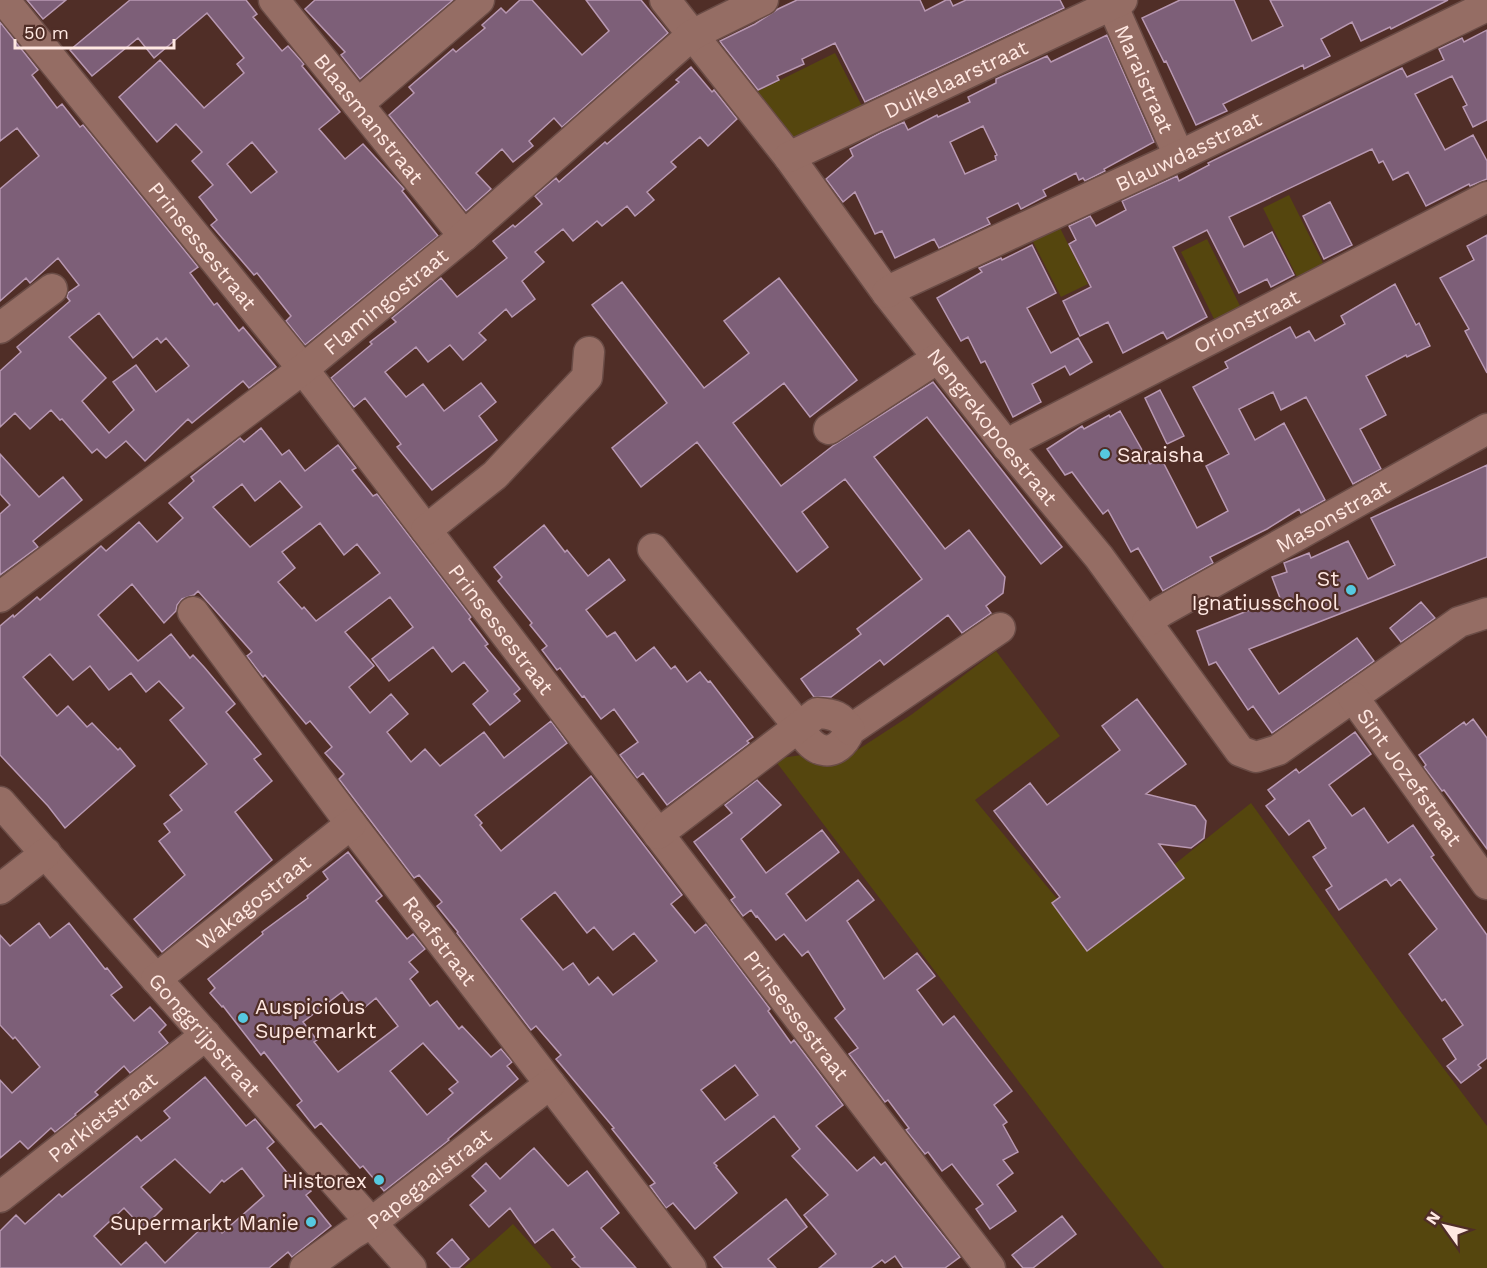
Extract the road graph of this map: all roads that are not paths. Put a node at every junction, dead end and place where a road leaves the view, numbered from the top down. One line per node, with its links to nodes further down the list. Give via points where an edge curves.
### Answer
1 (4, 0): 19 (street, Prinsessestraat)
2 (479, 0): 9 (street)
3 (665, 0): 8 (street, Nengrekopoestraat)
4 (763, 0): 8 (street, Flamingostraat)
5 (276, 1): 9 (street, Blaasmanstraat)
6 (1115, 1): 10 (street, Maraistraat); 11 (street, Duikelaarstraat)
7 (1487, 6): 10 (street, Blauwdasstraat)
8 (692, 35): 11 (street, Nengrekopoestraat); 13 (street, Flamingostraat)
9 (358, 104): 13 (street, Blaasmanstraat)
10 (1179, 156): 15 (street, Blauwdasstraat)
11 (789, 157): 15 (street, Nengrekopoestraat)
12 (1487, 197): 22 (street, Orionstraat, via 1020,437)
13 (464, 236): 19 (street, Flamingostraat)
14 (51, 289): 16 (street)
15 (887, 293): 18 (street, Nengrekopoestraat)
16 (0, 328)
17 (589, 352): 23 (street, via 587,377 495,475)
18 (938, 358): 20 (street); 22 (street, Nengrekopoestraat)
19 (303, 369): 23 (street, Prinsessestraat); 25 (street, Flamingostraat)
20 (829, 429)
21 (1487, 429): 28 (street, Masonstraat)
22 (1008, 447): 28 (street, Nengrekopoestraat)
23 (426, 530): 34 (street, Prinsessestraat)
24 (653, 549): 31 (street)
25 (0, 597)
26 (193, 612): 33 (street, Raafstraat)
27 (1487, 614): 30 (street, Nengrekopoestraat, via 1459,622)
28 (1147, 622): 30 (street, Nengrekopoestraat, via 1240,751 1256,758 1278,750)
29 (1000, 628): 31 (street, via 850,730 845,742 834,749 823,751 813,746)
30 (1353, 697): 36 (street, Sint Jozefstraat)
31 (800, 728): 34 (street)
32 (0, 802): 35 (street, Gonggrijpstraat)
33 (351, 824): 38 (street, Wakagostraat); 40 (street, Raafstraat)
34 (658, 834): 46 (street, Prinsessestraat)
35 (46, 853): 37 (street); 38 (street, Gonggrijpstraat)
36 (1487, 884)
37 (0, 889)
38 (156, 979): 39 (street, Gonggrijpstraat)
39 (206, 1035): 41 (street, Parkietstraat); 42 (street, Gonggrijpstraat)
40 (550, 1084): 42 (street, Papegaaistraat); 45 (street, Raafstraat)
41 (0, 1197)
42 (371, 1223): 43 (street, Papegaaistraat); 44 (street, Gonggrijpstraat)
43 (305, 1268)
44 (411, 1268)
45 (690, 1268)
46 (990, 1268)

